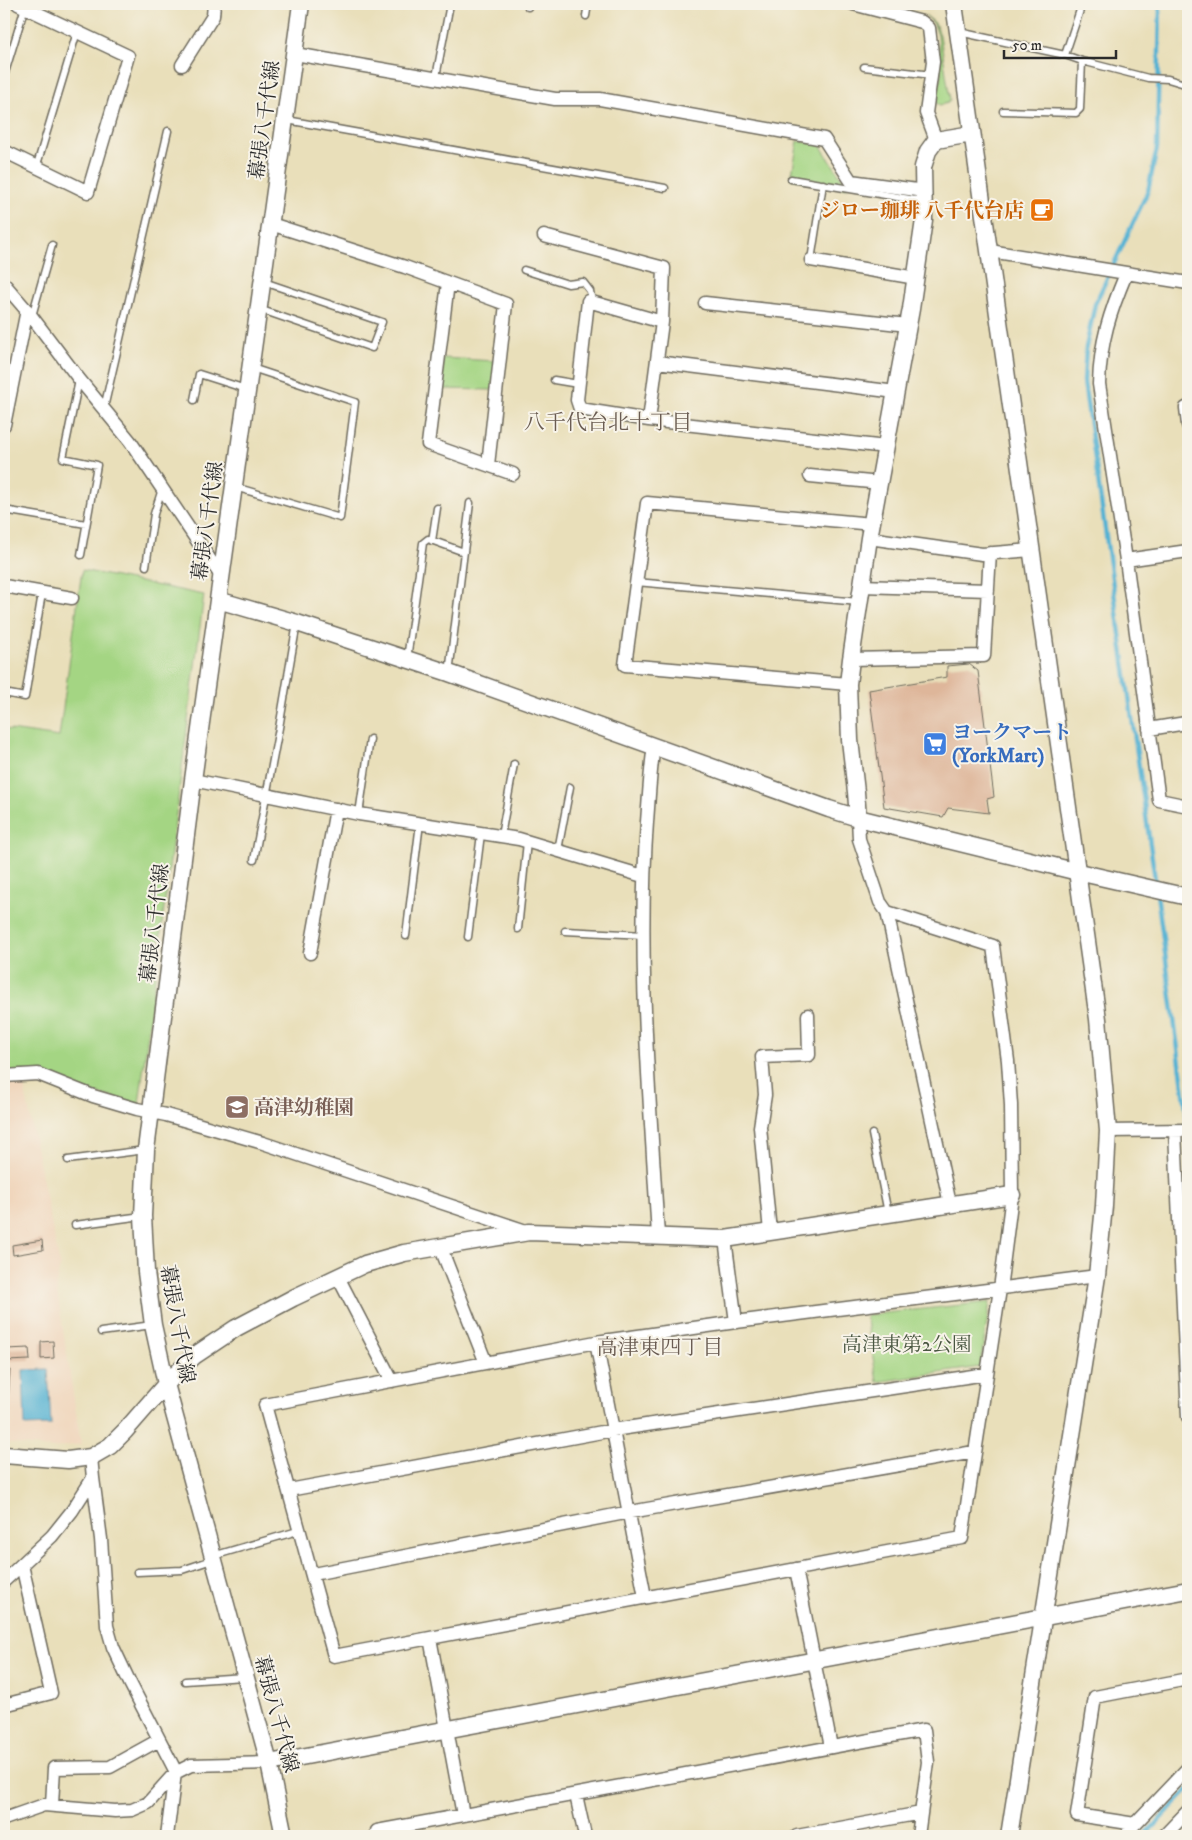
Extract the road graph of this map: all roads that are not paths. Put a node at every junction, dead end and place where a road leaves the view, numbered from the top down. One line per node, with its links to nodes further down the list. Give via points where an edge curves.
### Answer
1 (214, 4): 15 (street, via 213,16)
2 (301, 4): 12 (street, 幕張八千代線)
3 (450, 4): 19 (lane)
4 (588, 4): 9 (lane)
5 (852, 4): 18 (street, via 922,22 929,28)
6 (954, 4): 11 (street)
7 (1082, 4): 13 (lane)
8 (22, 5): 10 (street); 17 (lane)
9 (586, 16)
10 (77, 32): 27 (lane); 27 (street, via 128,56 88,192)
11 (958, 32): 13 (lane); 24 (street)
12 (294, 54): 19 (street); 22 (street, 幕張八千代線)
13 (1065, 55): 14 (lane)
14 (1082, 61): 20 (lane); 21 (lane, via 1080,109 1076,113)
15 (182, 65)
16 (864, 67): 18 (lane)
17 (4, 76)
18 (932, 76): 25 (street, via 926,113)
19 (436, 77): 31 (street, via 555,99 600,99 824,139 851,181)
20 (1188, 85)
21 (1003, 111)
22 (285, 120): 30 (lane); 32 (street, 幕張八千代線)
23 (168, 131): 59 (lane)
24 (972, 134): 25 (street); 35 (street)
25 (936, 140): 31 (street, via 923,167)
26 (4, 150): 27 (street)
27 (36, 168)
28 (791, 179): 29 (lane)
29 (823, 184): 31 (lane); 36 (lane)
30 (665, 188)
31 (919, 195): 39 (street, via 924,220)
32 (271, 224): 40 (street, 幕張八千代線); 41 (street)
33 (544, 236): 48 (street, via 664,268)
34 (52, 245): 47 (lane)
35 (990, 251): 38 (street); 76 (street)
36 (811, 260): 39 (street)
37 (524, 270): 44 (lane, via 568,284 583,282 590,291)
38 (1123, 273): 42 (street); 81 (street, via 1109,317 1100,360 1099,384)
39 (916, 278): 49 (street)
40 (263, 281): 46 (street, 幕張八千代線); 46 (lane, via 382,322 372,348)
41 (448, 283): 64 (street, via 506,304); 64 (street, via 428,444)
42 (1188, 283)
43 (4, 284): 47 (street)
44 (592, 302): 48 (street); 54 (street, via 588,301)
45 (705, 304): 49 (street)
46 (259, 309): 51 (street, 幕張八千代線)
47 (29, 313): 52 (street); 61 (street)
48 (662, 322): 50 (street)
49 (908, 325): 56 (street)
50 (657, 362): 56 (street); 60 (street)
51 (250, 368): 55 (street, 幕張八千代線); 68 (lane, via 355,402 340,518)
52 (79, 378): 59 (street); 73 (lane, via 63,458 97,465)
53 (554, 380): 54 (lane)
54 (578, 384): 60 (street, via 576,400 580,409)
55 (247, 390): 57 (lane, via 199,374); 68 (street, 幕張八千代線)
56 (896, 392): 63 (street)
57 (194, 400)
58 (1188, 407): 62 (street)
59 (104, 408): 69 (street)
60 (649, 420): 63 (street)
61 (4, 425)
62 (1188, 425)
63 (886, 447): 67 (street)
64 (488, 465): 65 (street)
65 (514, 474)
66 (810, 476): 67 (street)
67 (880, 482): 74 (street)
68 (233, 486): 83 (street, 幕張八千代線)
69 (162, 489): 82 (lane, via 154,514); 83 (street)
70 (470, 503): 78 (lane)
71 (437, 508): 75 (lane)
72 (4, 510): 73 (lane)
73 (86, 524): 80 (lane)
74 (870, 531): 79 (street); 84 (street, via 647,503); 88 (street)
75 (432, 541): 78 (lane); 92 (lane, via 428,539 423,543)
76 (1032, 550): 79 (street); 115 (street)
77 (1188, 551): 81 (street)
78 (464, 552): 94 (lane)
79 (990, 553): 86 (street)
80 (81, 555)
81 (1126, 560): 98 (street)
82 (146, 566)
83 (221, 576): 90 (street, 幕張八千代線)
84 (636, 582): 88 (lane); 95 (street, via 625,665)
85 (4, 586): 87 (street)
86 (988, 590): 88 (street); 93 (street, via 984,656)
87 (42, 593): 89 (street); 96 (lane, via 25,697)
88 (860, 594): 93 (street)
89 (72, 598)
90 (218, 600): 91 (street); 102 (street, 幕張八千代線)
91 (297, 623): 92 (street); 104 (lane)
92 (407, 658): 94 (street)
93 (851, 659): 95 (street)
94 (449, 673): 100 (street)
95 (848, 684): 108 (street)
96 (4, 693)
97 (1186, 723): 98 (street)
98 (1149, 729): 105 (street, via 1159,800)
99 (370, 739): 107 (lane)
100 (654, 746): 108 (street); 116 (street)
101 (514, 764): 111 (lane)
102 (193, 780): 104 (street); 127 (street, 幕張八千代線)
103 (570, 787): 113 (lane)
104 (266, 795): 106 (street); 114 (lane)
105 (1188, 806)
106 (336, 809): 107 (street); 124 (street)
107 (358, 814): 109 (street)
108 (858, 818): 115 (street); 118 (street, via 859,839 880,902)
109 (420, 824): 110 (street); 122 (lane)
110 (481, 834): 111 (street); 123 (lane)
111 (501, 836): 112 (street)
112 (527, 842): 113 (street); 119 (lane)
113 (558, 850): 116 (street)
114 (254, 860)
115 (1078, 872): 117 (street); 129 (street, via 1098,1019)
116 (644, 876): 121 (street)
117 (1188, 897)
118 (887, 912): 133 (street, via 993,946 1008,1061); 134 (street)
119 (518, 929)
120 (565, 930): 121 (lane)
121 (644, 935): 140 (street, via 645,1019)
122 (406, 936)
123 (468, 937)
124 (310, 953)
125 (808, 1015): 139 (street, via 809,1055 762,1057 765,1095 760,1127)
126 (4, 1076): 127 (street, via 38,1074 93,1096)
127 (151, 1111): 131 (street, 幕張八千代線); 138 (street, via 263,1143)
128 (1181, 1130): 129 (street); 154 (street)
129 (1108, 1131): 143 (street)
130 (872, 1134): 135 (lane)
131 (146, 1150): 132 (lane); 136 (street, 幕張八千代線)
132 (68, 1160)
133 (1012, 1194): 134 (street); 145 (street)
134 (950, 1204): 135 (street)
135 (888, 1214): 139 (street)
136 (143, 1216): 137 (lane); 147 (street, 幕張八千代線)
137 (75, 1225)
138 (529, 1232): 140 (street); 142 (street)
139 (770, 1232): 141 (street)
140 (658, 1236): 141 (street)
141 (725, 1238): 146 (street)
142 (440, 1246): 144 (street, via 365,1264); 150 (street)
143 (1097, 1276): 145 (street); 171 (street)
144 (338, 1277): 152 (street); 153 (street, via 236,1328 194,1356)
145 (1000, 1289): 146 (street); 151 (street)
146 (736, 1322): 149 (street)
147 (152, 1325): 148 (lane); 153 (street, 幕張八千代線)
148 (102, 1332)
149 (596, 1342): 150 (street); 155 (street)
150 (486, 1363): 152 (street)
151 (986, 1374): 155 (street); 156 (street)
152 (392, 1381): 160 (street, via 265,1405)
153 (166, 1384): 158 (street, via 125,1432 110,1446); 163 (street, 幕張八千代線)
154 (1188, 1417)
155 (613, 1430): 160 (street); 161 (street)
156 (974, 1452): 161 (street); 165 (street, via 962,1538)
157 (4, 1455): 158 (street, via 68,1460)
158 (91, 1456): 159 (street)
159 (93, 1478): 164 (street, via 52,1536); 179 (street, via 107,1626 113,1647)
160 (289, 1490): 162 (street)
161 (630, 1512): 167 (street); 170 (street)
162 (300, 1530): 163 (lane); 167 (street)
163 (213, 1558): 166 (lane, via 182,1570); 174 (street, 幕張八千代線)
164 (22, 1565): 168 (street); 177 (street, via 51,1693)
165 (796, 1569): 170 (street); 173 (street)
166 (137, 1572)
167 (312, 1574): 172 (street, via 334,1656)
168 (4, 1580)
169 (1188, 1590): 171 (street)
170 (645, 1598): 172 (street)
171 (1043, 1617): 173 (street); 196 (street)
172 (430, 1638): 178 (street)
173 (813, 1660): 178 (street); 180 (street)
174 (246, 1677): 176 (lane); 181 (street, 幕張八千代線)
175 (1188, 1679): 182 (street, via 1095,1697 1077,1815 1132,1827)
176 (185, 1681)
177 (4, 1705)
178 (446, 1729): 181 (street); 188 (street)
179 (159, 1740): 183 (street); 185 (street, via 110,1767 54,1768)
180 (831, 1747): 184 (street); 186 (street, via 924,1730 928,1762)
181 (270, 1763): 183 (street, via 191,1765); 191 (street, 幕張八千代線)
182 (1188, 1768)
183 (175, 1773): 185 (street, via 148,1803 132,1810); 190 (street)
184 (576, 1795): 188 (street); 193 (street)
185 (52, 1805): 189 (street)
186 (922, 1812): 194 (street); 195 (street)
187 (1188, 1812): 197 (street)
188 (463, 1815): 192 (street, via 377,1831)
189 (4, 1820)
190 (167, 1836)
191 (284, 1836)
192 (378, 1836)
193 (585, 1836)
194 (797, 1836)
195 (918, 1836)
196 (1008, 1836)
197 (1164, 1836)

